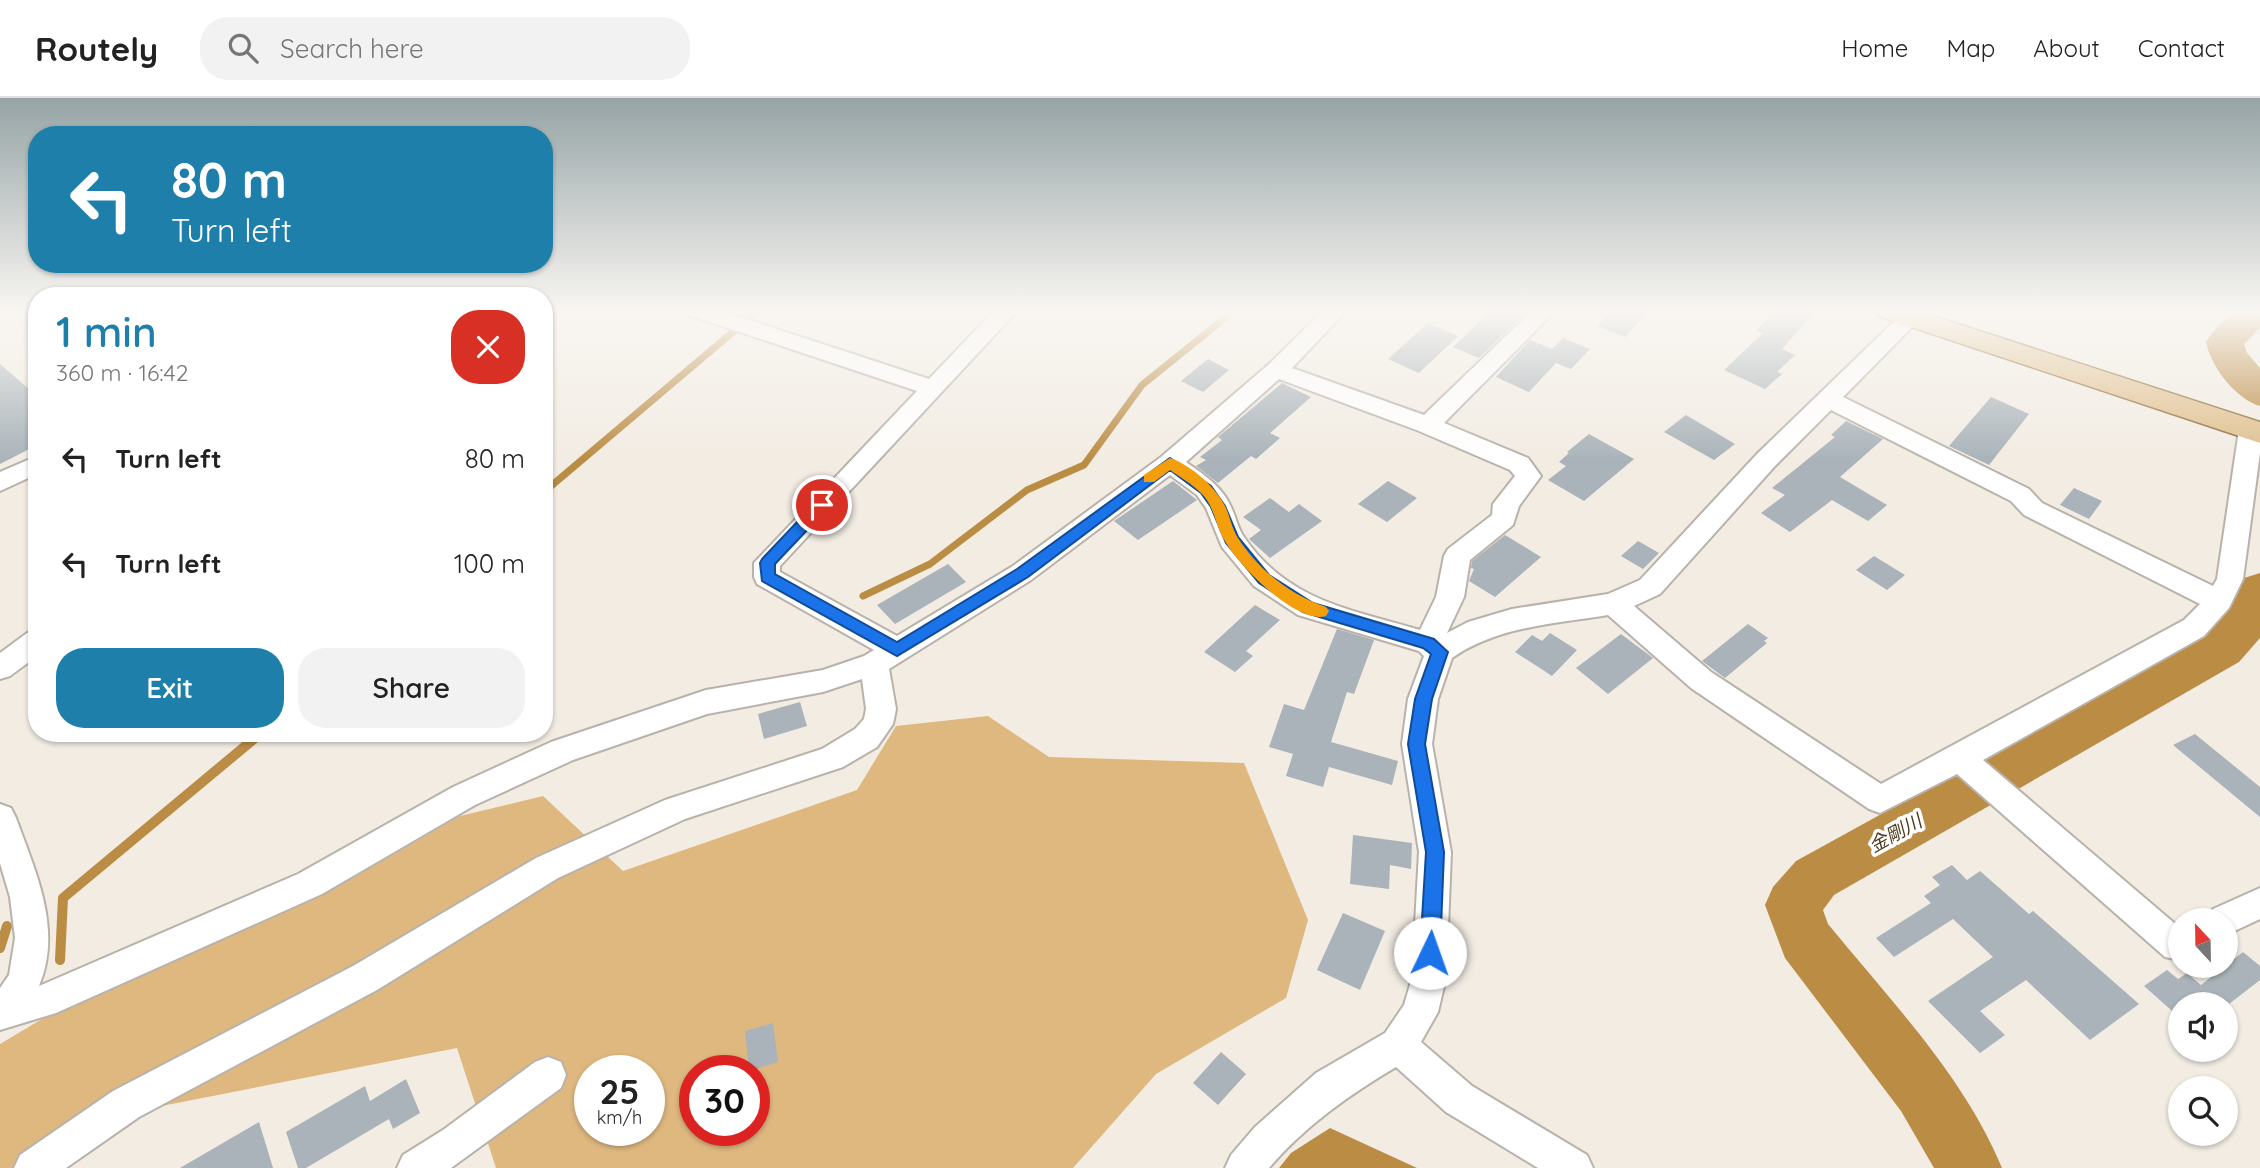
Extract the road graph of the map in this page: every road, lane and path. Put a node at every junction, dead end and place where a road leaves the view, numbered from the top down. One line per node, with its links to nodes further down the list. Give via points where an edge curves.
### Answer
1 (848, 360): 8 (street)
2 (960, 360): 8 (street)
3 (1286, 360): 7 (street)
4 (1494, 360): 10 (street)
5 (1863, 360): 9 (street)
6 (2045, 360): 11 (main road)
7 (1276, 370): 10 (street); 12 (street)
8 (933, 388): 19 (street, via 767,563 767,577)
9 (1828, 399): 15 (street, via 2020,495 2033,509); 16 (street, via 1650,587)
10 (1428, 425): 18 (street, via 1519,464 1528,476 1506,504 1504,519 1457,555)
11 (2255, 432): 15 (street, via 2230,579)
12 (1170, 463): 18 (street, via 1206,489 1231,540 1264,579 1308,608); 19 (street, via 1022,573)
13 (28, 468): 14 (street)
14 (0, 482)
15 (2219, 601): 21 (street, via 2194,628)
16 (1613, 604): 18 (street, via 1501,624); 21 (street, via 1701,680 1880,800)
17 (28, 648): 20 (street)
18 (1434, 648): 27 (street, via 1416,744 1435,852 1429,978 1420,1012)
19 (885, 657): 26 (street, via 823,681 706,702 562,751 464,796 310,884 44,1001); 29 (street, via 878,724 866,738 832,758 677,809 547,869 365,978 126,1104)
20 (0, 668)
21 (1960, 758): 25 (street)
22 (0, 818): 26 (street, via 31,910 33,945 25,979)
23 (2260, 903): 24 (street)
24 (2238, 914)
25 (2168, 939)
26 (2, 1012)
27 (1398, 1045): 31 (street, via 1329,1086); 32 (street, via 1459,1099)
28 (548, 1075): 30 (street)
29 (33, 1168)
30 (415, 1168)
31 (1244, 1168)
32 (1574, 1168)

